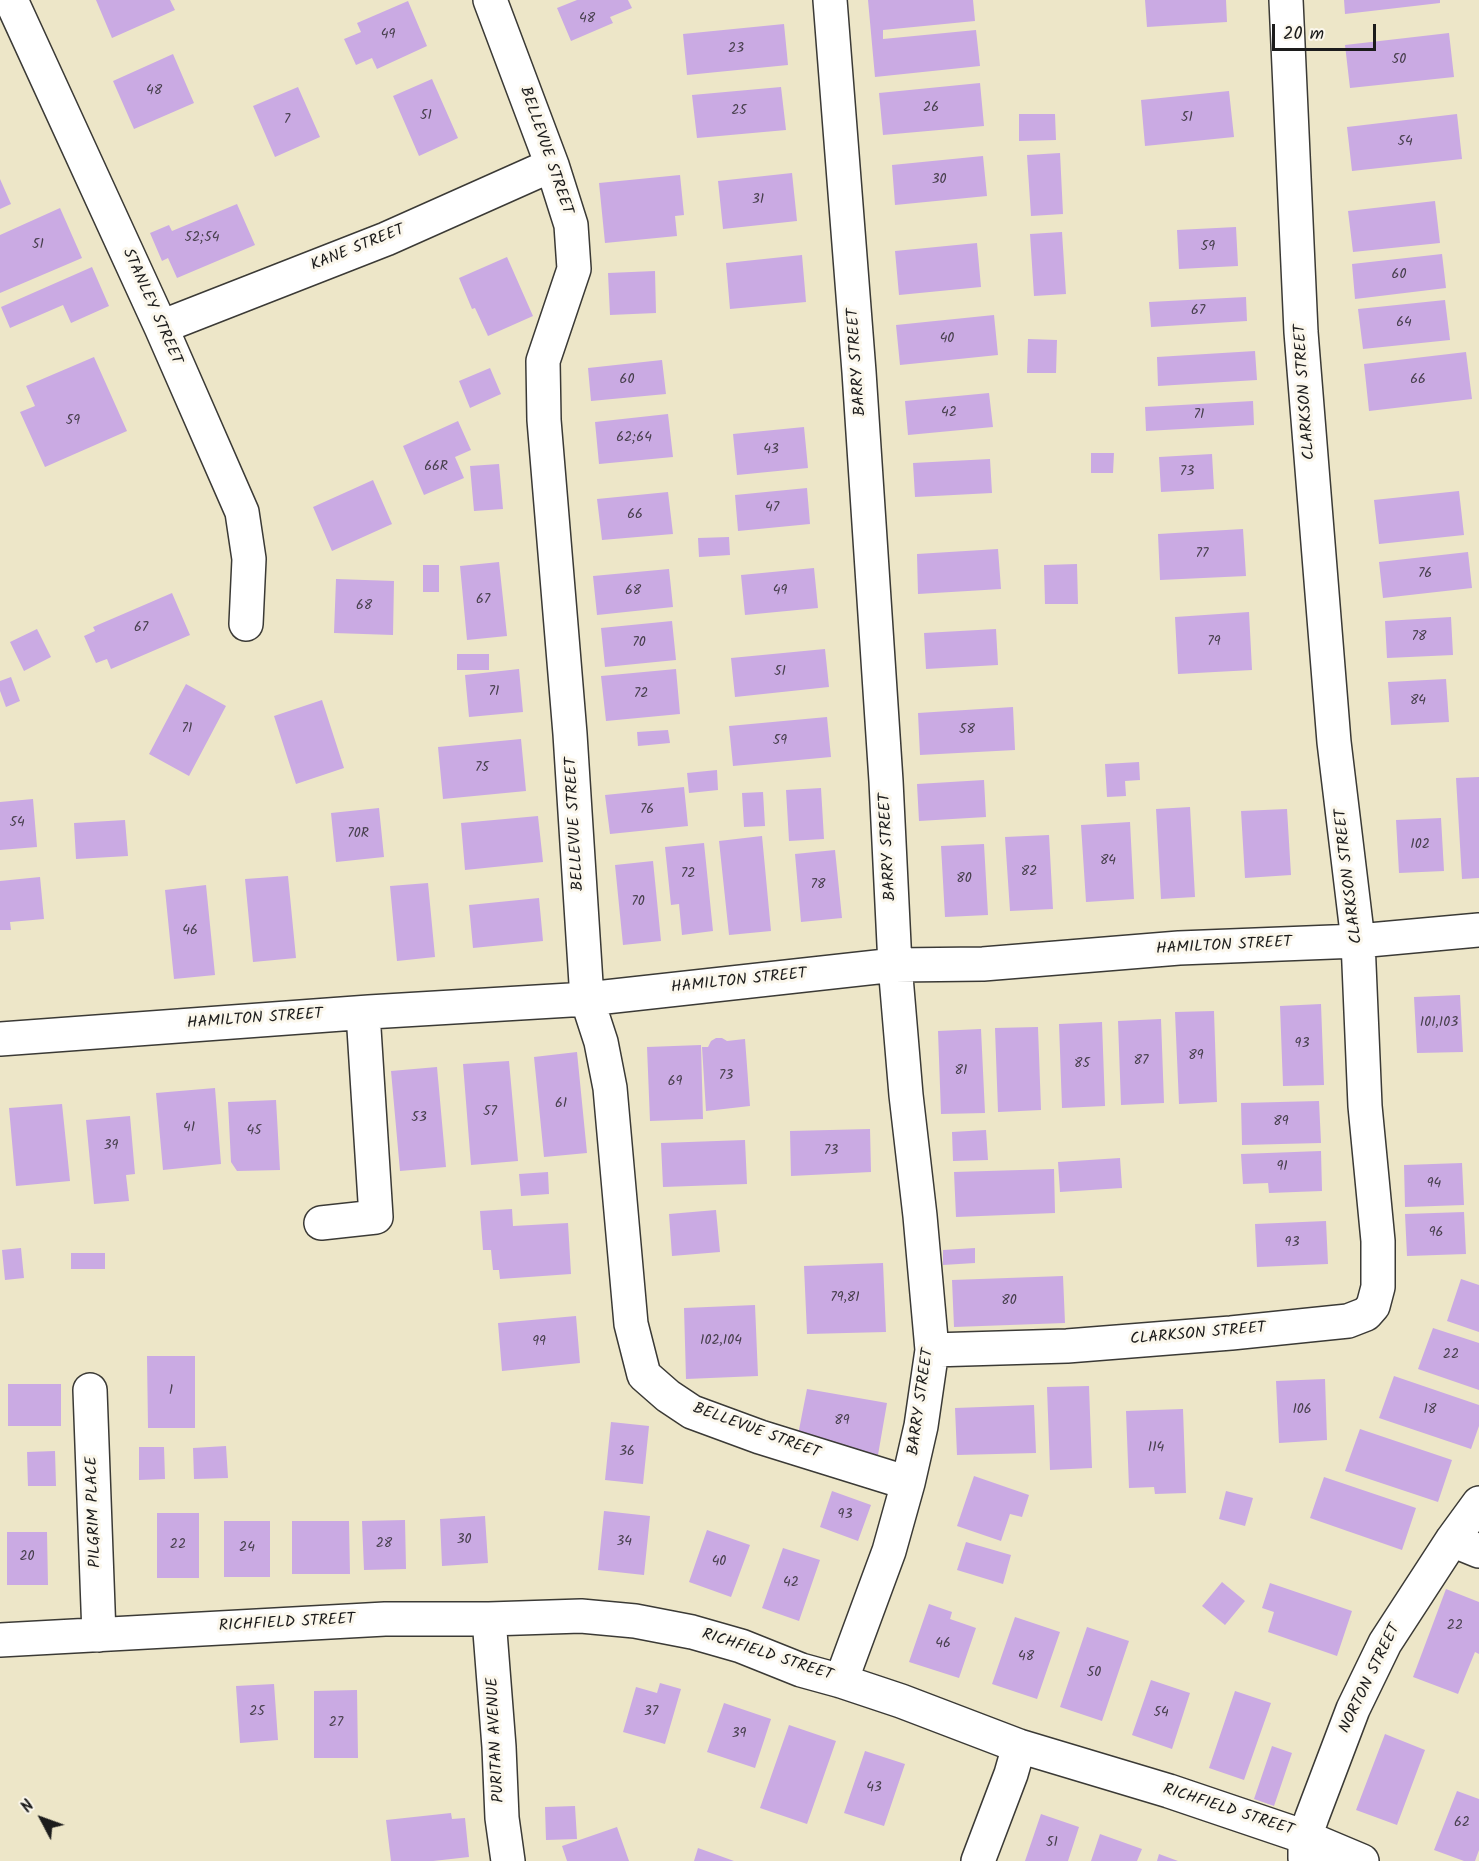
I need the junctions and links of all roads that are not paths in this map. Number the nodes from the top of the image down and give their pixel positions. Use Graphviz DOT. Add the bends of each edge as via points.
graph roads {
  1 [pos="11,0"];
  2 [pos="490,0"];
  3 [pos="830,0"];
  4 [pos="1286,0"];
  5 [pos="552,165"];
  6 [pos="161,327"];
  7 [pos="246,624"];
  8 [pos="1479,930"];
  9 [pos="1358,941"];
  10 [pos="895,965"];
  11 [pos="586,999"];
  12 [pos="363,1013"];
  13 [pos="0,1039"];
  14 [pos="321,1223"];
  15 [pos="932,1350"];
  16 [pos="90,1390"];
  17 [pos="909,1483"];
  18 [pos="1479,1503"];
  19 [pos="1465,1545"];
  20 [pos="489,1619"];
  21 [pos="99,1635"];
  22 [pos="0,1640"];
  23 [pos="841,1681"];
  24 [pos="1019,1746"];
  25 [pos="1305,1849"];
  26 [pos="508,1861"];
  27 [pos="978,1861"];
  28 [pos="1362,1861"];
  1 -- 6 [label="street, STANLEY STREET"];
  2 -- 5 [label="street, BELLEVUE STREET"];
  3 -- 10 [label="street, BARRY STREET" via="860,372"];
  4 -- 9 [label="street, CLARKSON STREET" via="1302,343 1334,742"];
  5 -- 6 [label="street, KANE STREET" via="386,239"];
  5 -- 11 [label="street, BELLEVUE STREET" via="571,225 574,269 543,361 544,420 570,734"];
  6 -- 7 [label="street, STANLEY STREET" via="242,512 249,559"];
  8 -- 9 [label="street, HAMILTON STREET"];
  9 -- 10 [label="street, HAMILTON STREET" via="1179,948 983,964"];
  9 -- 15 [label="street, CLARKSON STREET" via="1365,1106 1378,1241 1378,1287 1373,1306 1366,1314 1348,1321 1219,1334 1067,1346"];
  10 -- 11 [label="street, HAMILTON STREET"];
  10 -- 15 [label="street, BARRY STREET"];
  11 -- 12 [label="street, HAMILTON STREET"];
  11 -- 17 [label="street, BELLEVUE STREET" via="601,1042 610,1088 631,1324 644,1375 692,1412"];
  12 -- 13 [label="street, HAMILTON STREET"];
  12 -- 14 [label="street" via="376,1217"];
  15 -- 17 [label="street, BARRY STREET"];
  16 -- 21 [label="street, PILGRIM PLACE"];
  17 -- 23 [label="street, BARRY STREET" via="889,1551"];
  18 -- 19 [label="street, NORTON STREET"];
  19 -- 25 [label="street, NORTON STREET" via="1385,1643 1353,1709"];
  20 -- 21 [label="street, RICHFIELD STREET" via="385,1619"];
  20 -- 23 [label="street, RICHFIELD STREET" via="581,1616 635,1621 741,1646"];
  20 -- 26 [label="street, PURITAN AVENUE" via="501,1818"];
  21 -- 22 [label="street, RICHFIELD STREET"];
  23 -- 24 [label="street, RICHFIELD STREET"];
  24 -- 25 [label="street, RICHFIELD STREET" via="1169,1791"];
  24 -- 27 [label="street"];
  25 -- 28 [label="street, RICHFIELD STREET"];
}
